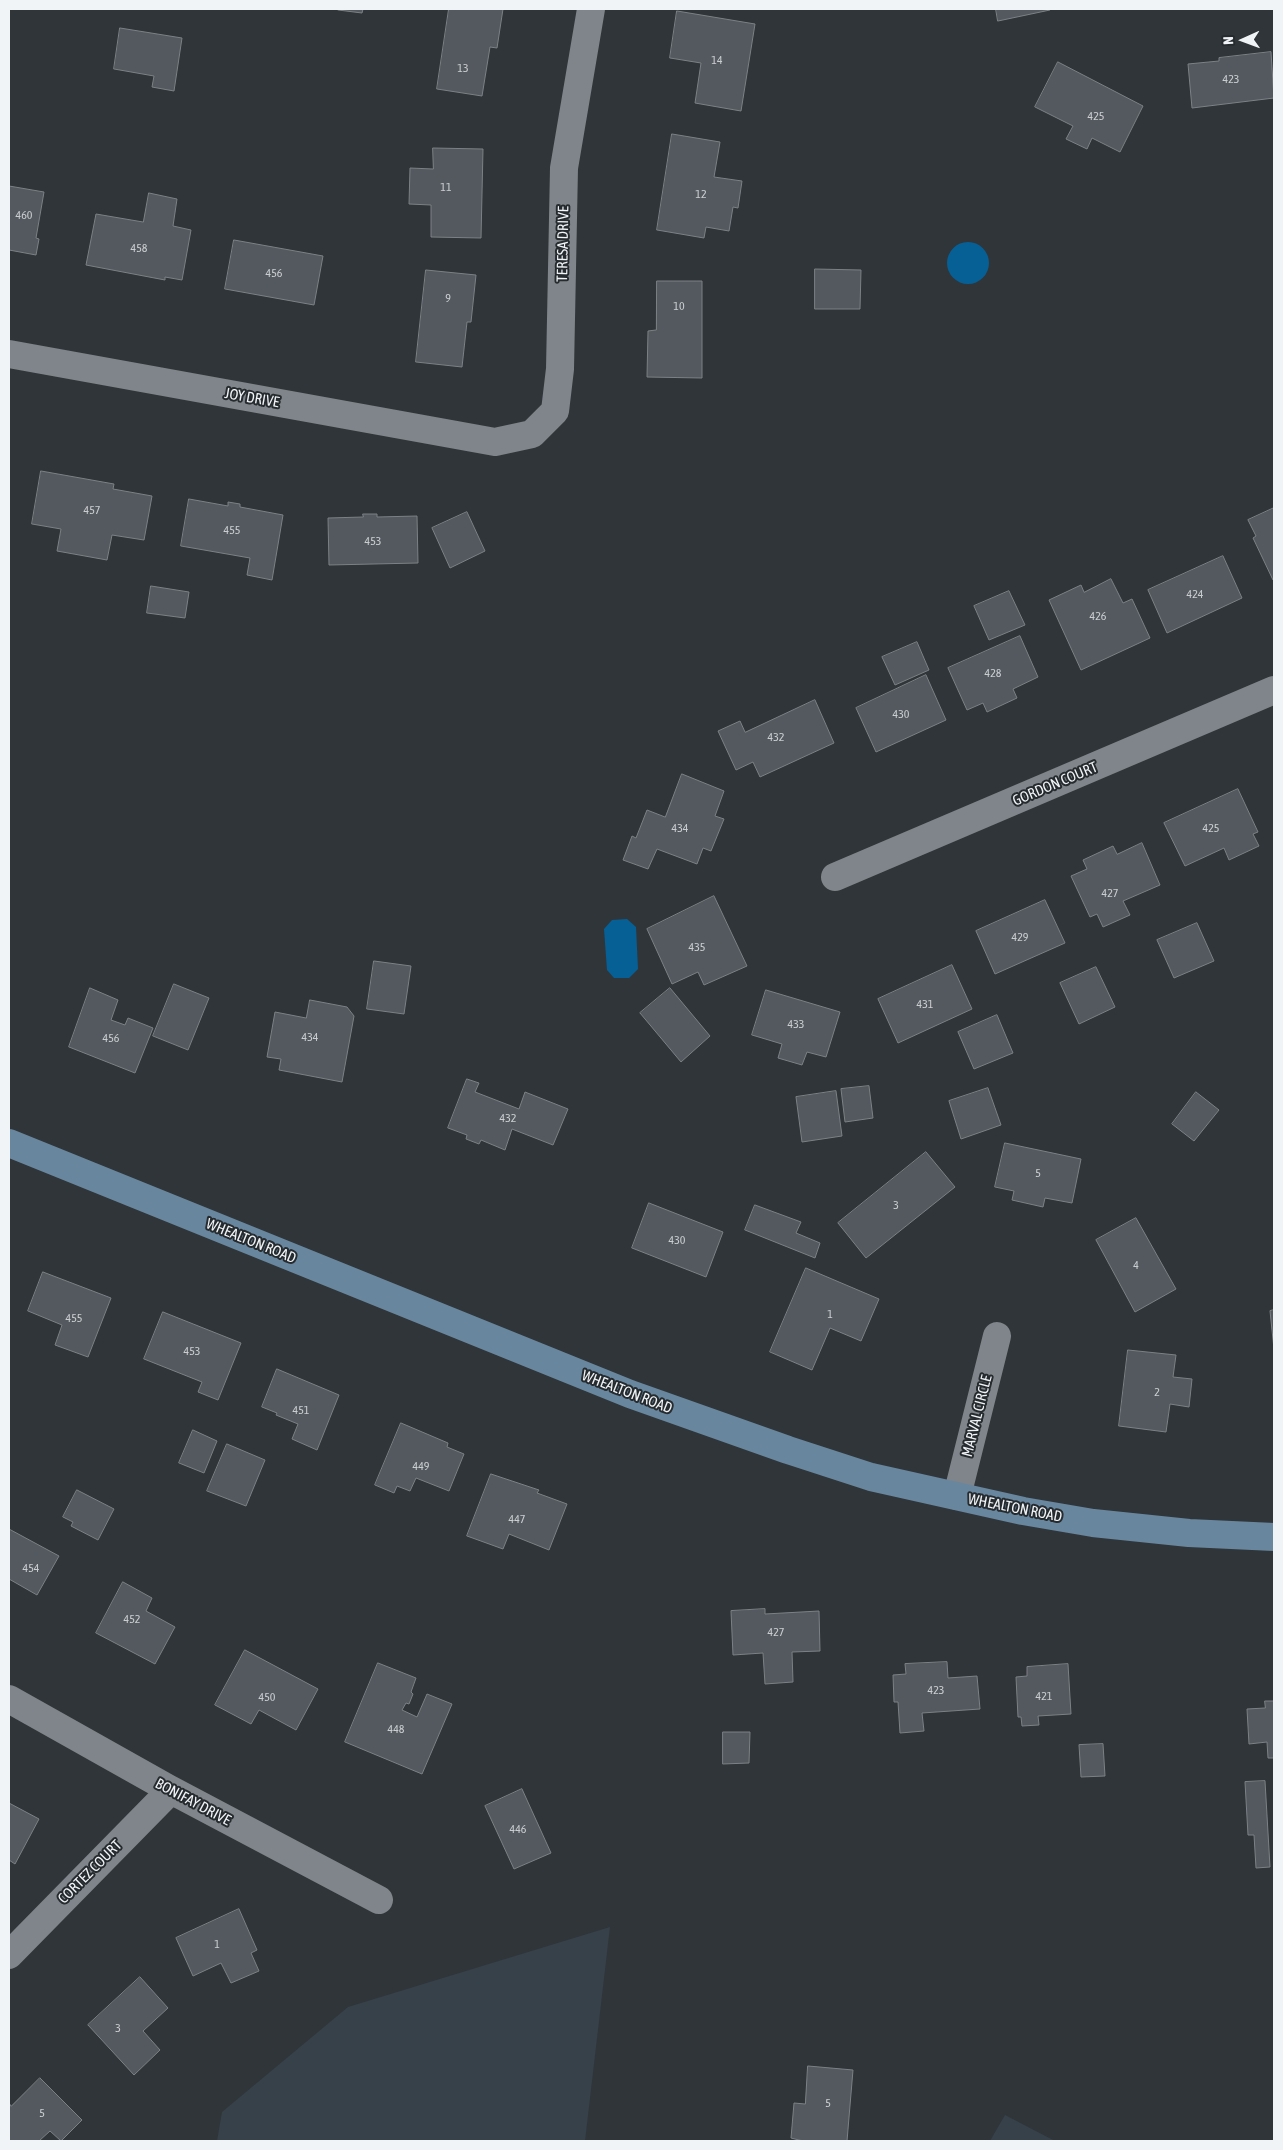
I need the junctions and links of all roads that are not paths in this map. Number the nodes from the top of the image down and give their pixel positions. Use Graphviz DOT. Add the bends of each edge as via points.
graph roads {
  1 [pos="591,9"];
  2 [pos="9,354"];
  3 [pos="495,442"];
  4 [pos="1274,690"];
  5 [pos="836,877"];
  6 [pos="9,1143"];
  7 [pos="997,1336"];
  8 [pos="958,1496"];
  9 [pos="1274,1537"];
  10 [pos="9,1699"];
  11 [pos="171,1790"];
  12 [pos="379,1900"];
  13 [pos="9,1955"];
  1 -- 3 [label="street, TERESA DRIVE" via="564,168 560,369 555,411 532,434"];
  2 -- 3 [label="street, JOY DRIVE"];
  4 -- 5 [label="street, GORDON COURT"];
  6 -- 8 [label="street, WHEALTON ROAD" via="630,1394 862,1474"];
  7 -- 8 [label="street, MARVAL CIRCLE"];
  8 -- 9 [label="street, WHEALTON ROAD" via="1093,1523 1188,1533"];
  10 -- 11 [label="street, BONIFAY DRIVE"];
  11 -- 12 [label="street, BONIFAY DRIVE"];
  11 -- 13 [label="street, CORTEZ COURT"];
}
